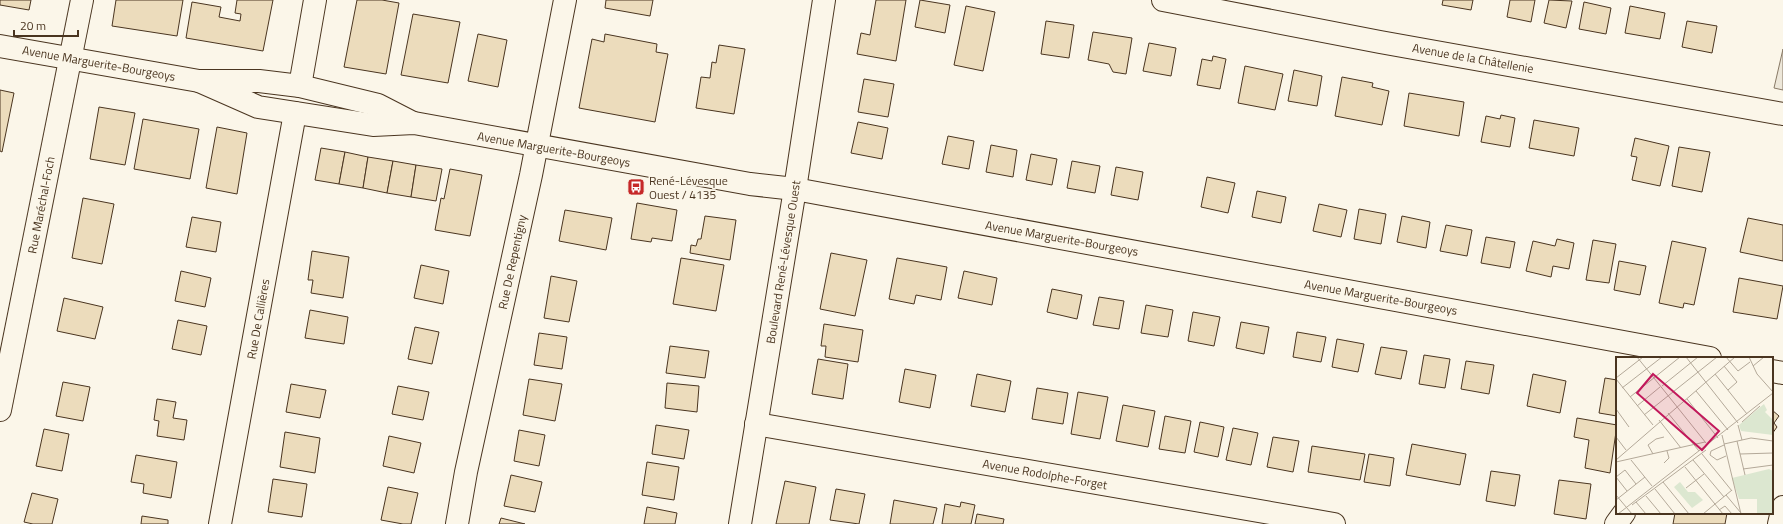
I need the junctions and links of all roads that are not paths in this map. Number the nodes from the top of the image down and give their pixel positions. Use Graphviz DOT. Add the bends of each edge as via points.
graph roads {
  1 [pos="82,0"];
  2 [pos="315,0"];
  3 [pos="564,0"];
  4 [pos="824,0"];
  5 [pos="1163,0"];
  6 [pos="0,46"];
  7 [pos="71,58"];
  8 [pos="198,81"];
  9 [pos="300,86"];
  10 [pos="295,113"];
  11 [pos="1783,114"];
  12 [pos="414,123"];
  13 [pos="537,146"];
  14 [pos="795,189"];
  15 [pos="1705,357"];
  16 [pos="1773,371"];
  17 [pos="1783,373"];
  18 [pos="0,410"];
  19 [pos="756,424"];
  20 [pos="1783,507"];
  21 [pos="1623,514"];
  22 [pos="220,524"];
  23 [pos="456,524"];
  24 [pos="740,524"];
  25 [pos="1334,524"];
  26 [pos="1616,524"];
  27 [pos="1779,524"];
  1 -- 7 [label="street, Rue Maréchal-Foch"];
  2 -- 9 [label="street"];
  3 -- 13 [label="street, Rue De Repentigny"];
  4 -- 14 [label="street, Boulevard René-Lévesque Ouest"];
  5 -- 11 [label="street, Avenue de la Châtellenie"];
  6 -- 7 [label="street, Avenue Marguerite-Bourgeoys"];
  7 -- 8 [label="street, Avenue Marguerite-Bourgeoys"];
  7 -- 18 [label="street, Rue Maréchal-Foch"];
  8 -- 9 [label="street, Avenue Marguerite-Bourgeoys" via="259,81"];
  8 -- 10 [label="street, Avenue Marguerite-Bourgeoys" via="258,107"];
  9 -- 12 [label="street, Avenue Marguerite-Bourgeoys" via="378,105"];
  10 -- 12 [label="street, Avenue Marguerite-Bourgeoys" via="373,125"];
  10 -- 22 [label="street, Rue De Callières"];
  12 -- 13 [label="street, Avenue Marguerite-Bourgeoys"];
  13 -- 14 [label="street, Avenue Marguerite-Bourgeoys" via="750,184"];
  13 -- 23 [label="street, Rue De Repentigny"];
  14 -- 15 [label="street, Avenue Marguerite-Bourgeoys"];
  14 -- 19 [label="street, Boulevard René-Lévesque Ouest"];
  16 -- 17 [label="street"];
  19 -- 24 [label="street, Boulevard René-Lévesque Ouest"];
  19 -- 25 [label="street, Avenue Rodolphe-Forget"];
  20 -- 27 [label="street"];
  21 -- 26 [label="street"];
}
